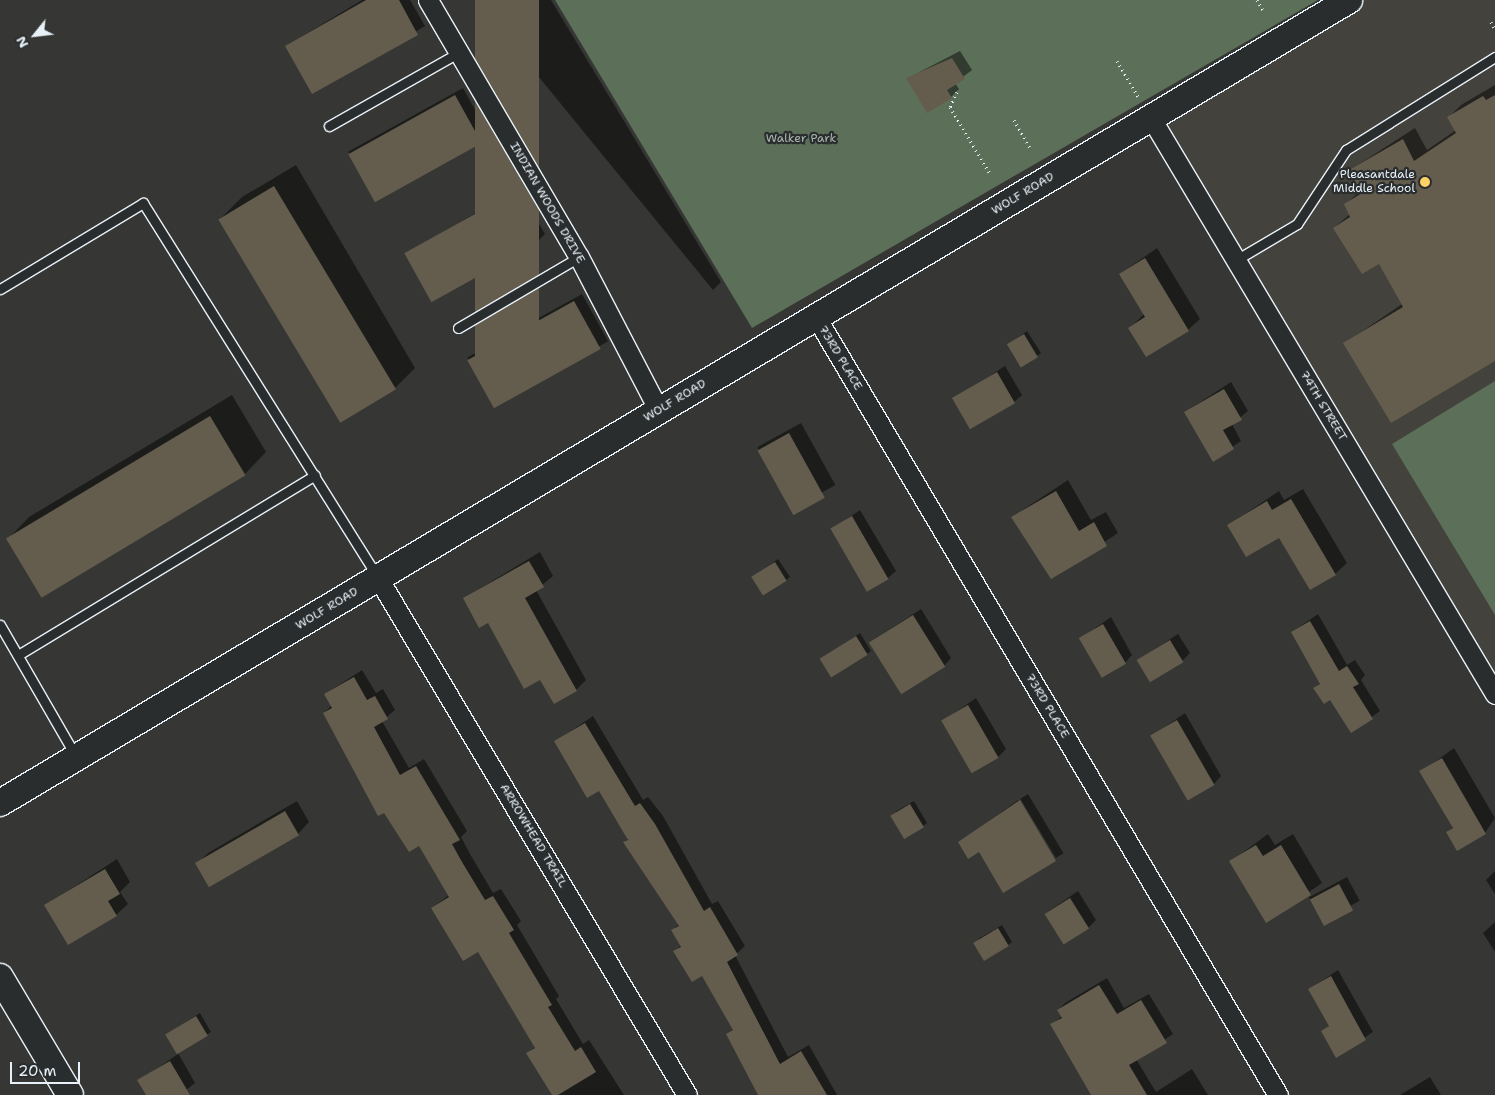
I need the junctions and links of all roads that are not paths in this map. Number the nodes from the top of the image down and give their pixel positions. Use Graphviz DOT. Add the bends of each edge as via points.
graph roads {
  1 [pos="428,0"];
  2 [pos="1349,0"];
  3 [pos="460,52"];
  4 [pos="1495,57"];
  5 [pos="1151,118"];
  6 [pos="329,126"];
  7 [pos="579,257"];
  8 [pos="1236,260"];
  9 [pos="0,289"];
  10 [pos="816,317"];
  11 [pos="458,328"];
  12 [pos="659,411"];
  13 [pos="315,474"];
  14 [pos="378,578"];
  15 [pos="0,625"];
  16 [pos="18,655"];
  17 [pos="1495,694"];
  18 [pos="77,757"];
  19 [pos="0,803"];
  20 [pos="0,977"];
  21 [pos="70,1095"];
  22 [pos="687,1095"];
  23 [pos="1278,1095"];
  1 -- 3 [label="street, INDIAN WOODS DRIVE"];
  2 -- 5 [label="street, WOLF ROAD"];
  3 -- 6 [label="lane"];
  3 -- 7 [label="street, INDIAN WOODS DRIVE"];
  4 -- 8 [label="lane" via="1346,150 1296,224"];
  5 -- 8 [label="street, 74TH STREET"];
  5 -- 10 [label="street, WOLF ROAD"];
  7 -- 11 [label="lane"];
  7 -- 12 [label="street, INDIAN WOODS DRIVE"];
  8 -- 17 [label="street, 74TH STREET"];
  9 -- 13 [label="lane" via="143,203"];
  10 -- 12 [label="street, WOLF ROAD"];
  10 -- 23 [label="street, 73RD PLACE"];
  12 -- 14 [label="street, WOLF ROAD"];
  13 -- 14 [label="lane"];
  13 -- 16 [label="lane"];
  14 -- 18 [label="street, WOLF ROAD"];
  14 -- 22 [label="street, ARROWHEAD TRAIL"];
  15 -- 16 [label="lane"];
  16 -- 18 [label="lane"];
  18 -- 19 [label="street, WOLF ROAD"];
  20 -- 21 [label="street"];
}
